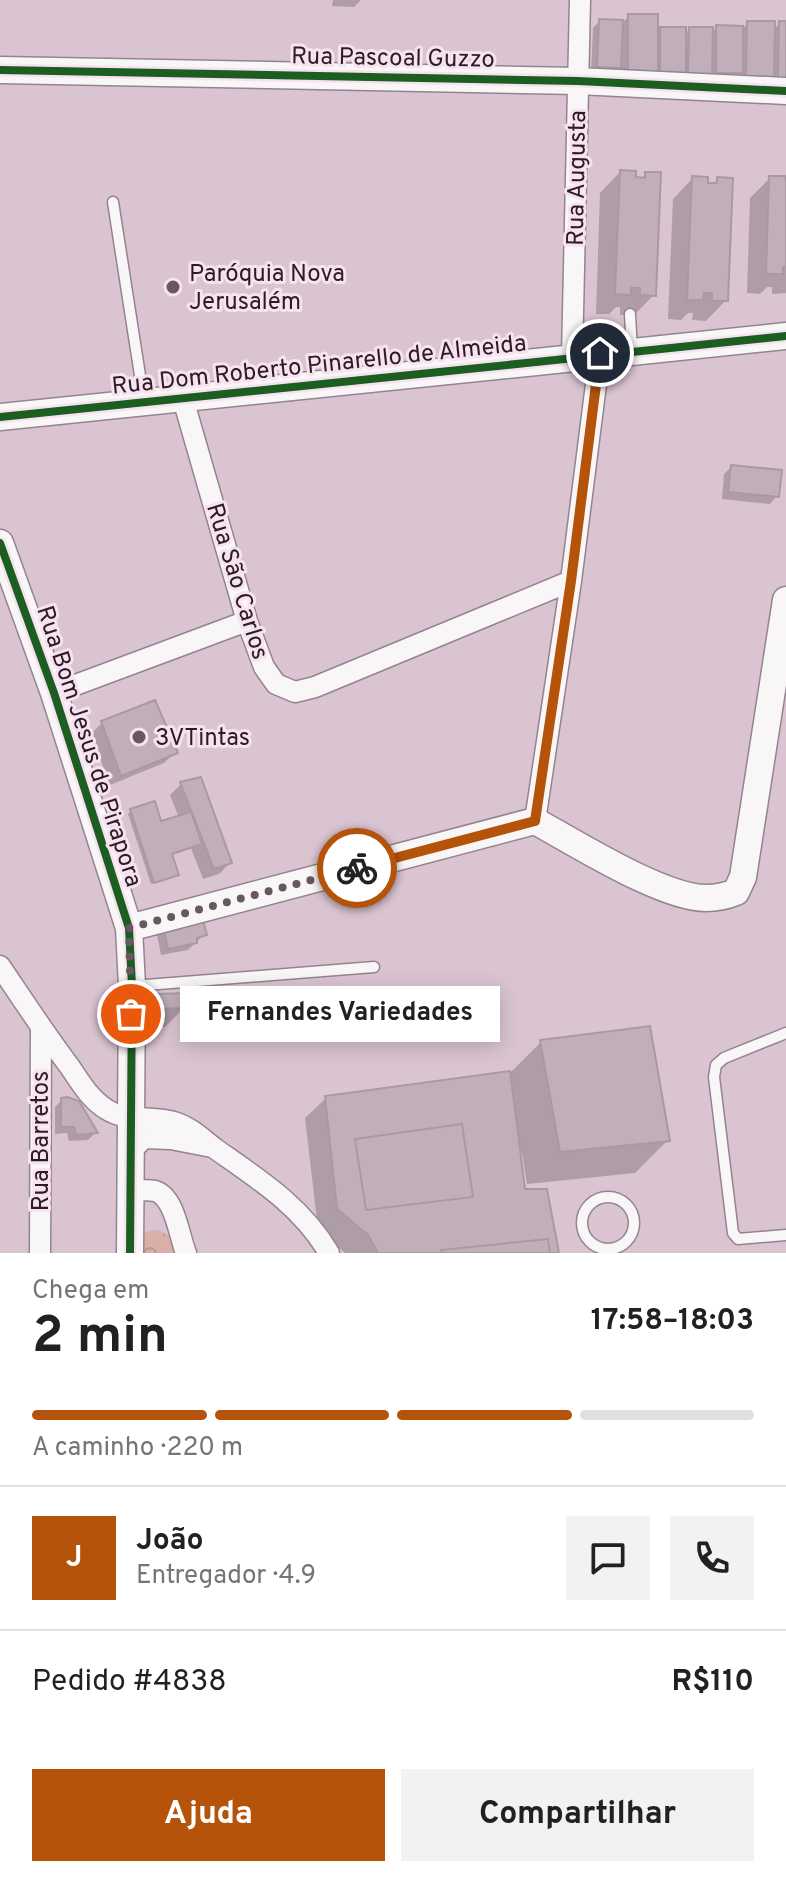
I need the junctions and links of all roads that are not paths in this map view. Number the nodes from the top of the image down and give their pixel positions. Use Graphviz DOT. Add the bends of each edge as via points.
graph roads {
  1 [pos="580,0"];
  2 [pos="0,70"];
  3 [pos="578,81"];
  4 [pos="786,91"];
  5 [pos="113,202"];
  6 [pos="630,314"];
  7 [pos="786,336"];
  8 [pos="632,352"];
  9 [pos="600,353"];
  10 [pos="572,357"];
  11 [pos="183,399"];
  12 [pos="145,403"];
  13 [pos="0,417"];
  14 [pos="0,543"];
  15 [pos="571,581"];
  16 [pos="786,601"];
  17 [pos="247,621"];
  18 [pos="54,693"];
  19 [pos="535,821"];
  20 [pos="129,928"];
  21 [pos="0,966"];
  22 [pos="374,967"];
  23 [pos="132,986"];
  24 [pos="41,1028"];
  25 [pos="786,1033"];
  26 [pos="130,1118"];
  27 [pos="212,1147"];
  28 [pos="130,1152"];
  29 [pos="129,1191"];
  30 [pos="786,1235"];
  31 [pos="601,1250"];
  32 [pos="40,1253"];
  33 [pos="130,1253"];
  34 [pos="186,1253"];
  35 [pos="329,1253"];
  1 -- 3 [label="street, Rua Augusta"];
  2 -- 3 [label="street, Rua Pascoal Guzzo"];
  3 -- 4 [label="street, Rua Pascoal Guzzo"];
  3 -- 10 [label="street, Rua Augusta"];
  5 -- 12 [label="lane"];
  6 -- 8 [label="lane"];
  7 -- 8 [label="street, Rua Dom Roberto Pinarello de Almeida"];
  8 -- 9 [label="street, Rua Dom Roberto Pinarello de Almeida"];
  9 -- 10 [label="street, Rua Dom Roberto Pinarello de Almeida"];
  9 -- 15 [label="street"];
  10 -- 11 [label="street, Rua Dom Roberto Pinarello de Almeida"];
  11 -- 12 [label="street, Rua Dom Roberto Pinarello de Almeida"];
  11 -- 17 [label="street, Rua São Carlos"];
  12 -- 13 [label="street, Rua Dom Roberto Pinarello de Almeida"];
  14 -- 18 [label="street, Rua Bom Jesus de Pirapora"];
  15 -- 17 [label="street, Rua São Carlos" via="295,692 276,684 264,667"];
  15 -- 19 [label="street"];
  16 -- 19 [label="street" via="743,877 736,892 703,899 673,892"];
  17 -- 18 [label="street"];
  18 -- 20 [label="street, Rua Bom Jesus de Pirapora"];
  19 -- 20 [label="street"];
  20 -- 23 [label="street, Rua Bom Jesus de Pirapora"];
  21 -- 24 [label="street"];
  22 -- 23 [label="lane"];
  23 -- 26 [label="street, Rua Bom Jesus de Pirapora"];
  24 -- 26 [label="street" via="93,1099"];
  24 -- 32 [label="street, Rua Barretos"];
  25 -- 30 [label="lane" via="724,1058 714,1077 733,1233 738,1239"];
  26 -- 27 [label="street" via="178,1123"];
  26 -- 28 [label="street, Rua Bom Jesus de Pirapora"];
  27 -- 28 [label="street" via="157,1137 144,1138"];
  27 -- 35 [label="street" via="294,1207"];
  28 -- 29 [label="street, Rua Bom Jesus de Pirapora"];
  29 -- 33 [label="street, Rua Bom Jesus de Pirapora"];
  29 -- 34 [label="street" via="164,1196"];
  31 -- 31 [label="lane" via="625,1242 634,1227 626,1204 611,1196 594,1200 583,1214 583,1231"];
}
